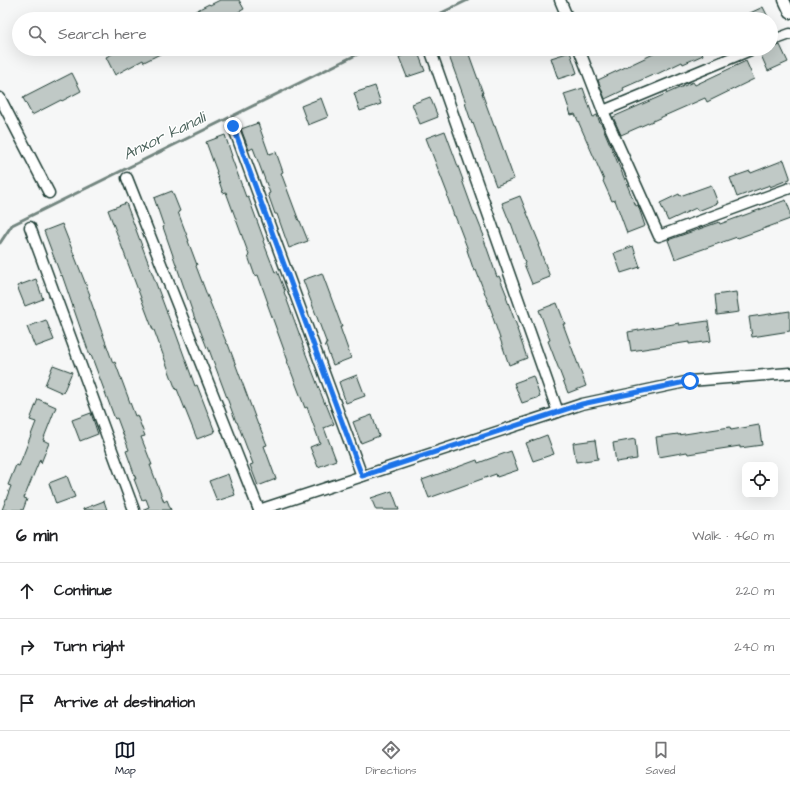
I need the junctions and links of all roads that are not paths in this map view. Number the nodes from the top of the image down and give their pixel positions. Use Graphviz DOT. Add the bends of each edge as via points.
graph roads {
  1 [pos="560,0"];
  2 [pos="784,0"];
  3 [pos="565,12"];
  4 [pos="790,13"];
  5 [pos="790,34"];
  6 [pos="778,39"];
  7 [pos="432,56"];
  8 [pos="582,56"];
  9 [pos="736,56"];
  10 [pos="0,98"];
  11 [pos="603,112"];
  12 [pos="233,126"];
  13 [pos="127,178"];
  14 [pos="790,188"];
  15 [pos="49,193"];
  16 [pos="30,227"];
  17 [pos="790,373"];
  18 [pos="558,412"];
  19 [pos="362,476"];
  20 [pos="134,510"];
  21 [pos="259,510"];
  1 -- 3 [label="street"];
  2 -- 4 [label="street"];
  5 -- 6 [label="street"];
  7 -- 18 [label="street"];
  8 -- 11 [label="street"];
  9 -- 11 [label="street"];
  10 -- 15 [label="street"];
  11 -- 14 [label="street" via="659,236"];
  12 -- 19 [label="street"];
  13 -- 21 [label="street"];
  16 -- 20 [label="street"];
  17 -- 18 [label="street" via="690,381 582,404"];
  18 -- 19 [label="street"];
  19 -- 21 [label="street"];
}
